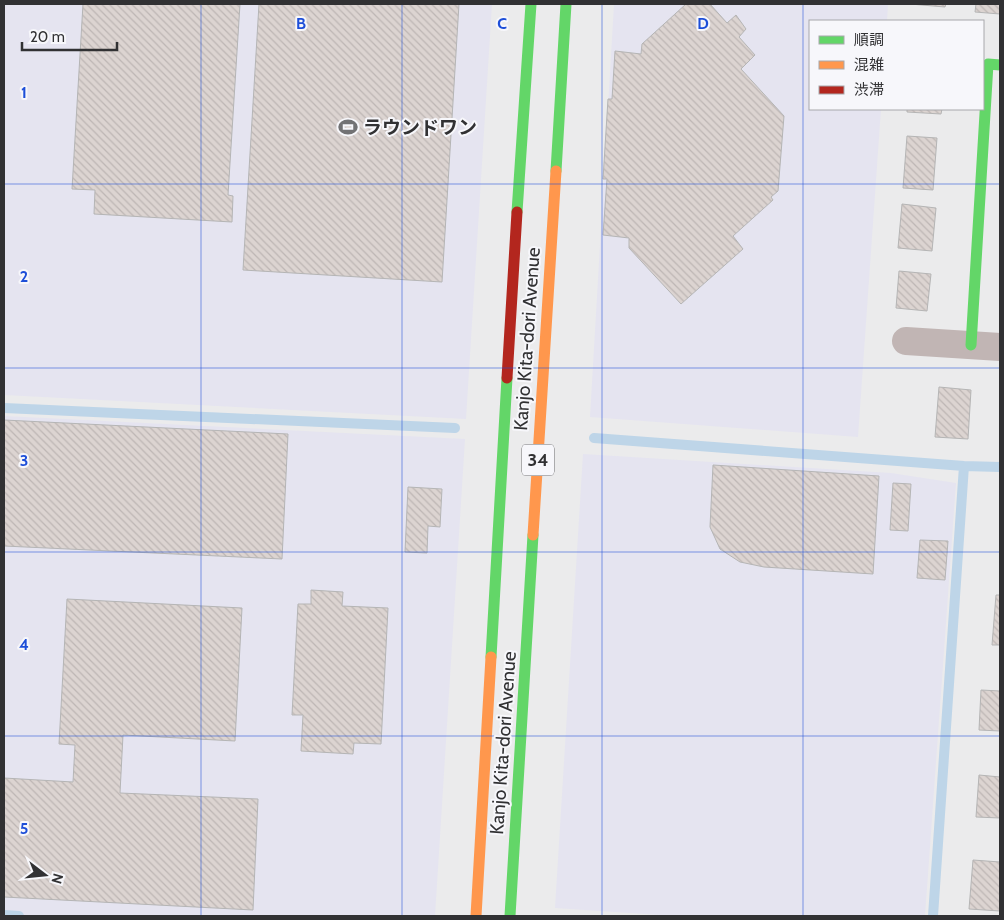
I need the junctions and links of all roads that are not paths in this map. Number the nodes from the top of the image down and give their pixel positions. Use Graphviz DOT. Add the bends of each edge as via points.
graph roads {
  1 [pos="531,4"];
  2 [pos="566,4"];
  3 [pos="1000,65"];
  4 [pos="906,341"];
  5 [pos="970,345"];
  6 [pos="1000,347"];
  7 [pos="476,916"];
  8 [pos="510,916"];
  1 -- 7 [label="main road, Kanjo Kita-dori Avenue / 34"];
  2 -- 8 [label="main road, Kanjo Kita-dori Avenue / 34"];
  3 -- 5 [label="main road" via="988,64"];
  4 -- 5 [label="street"];
  5 -- 6 [label="street"];
}
